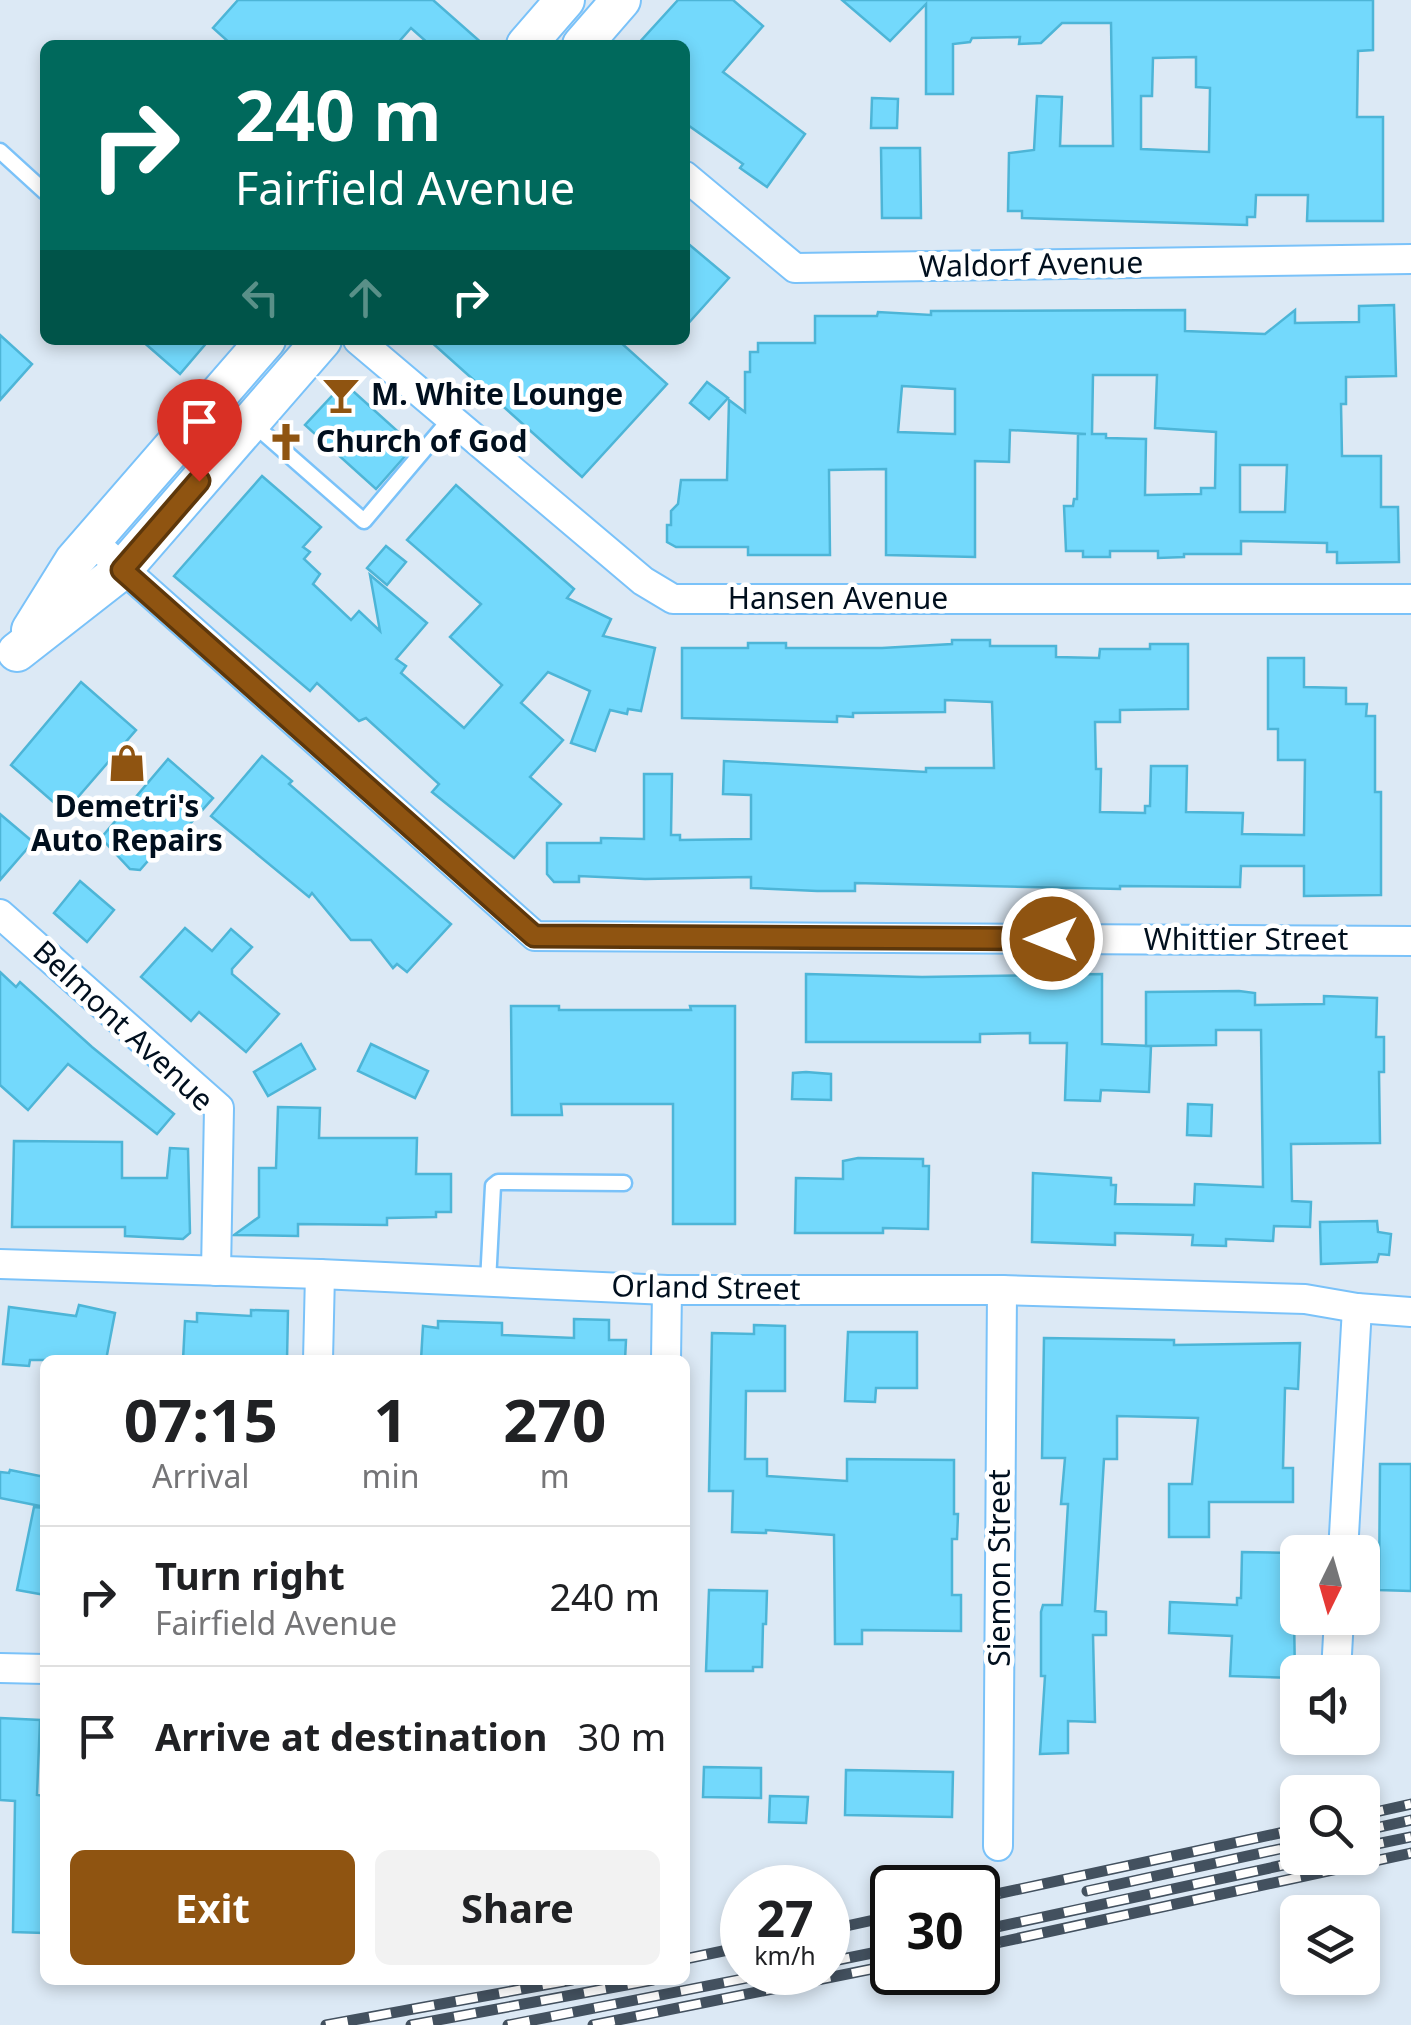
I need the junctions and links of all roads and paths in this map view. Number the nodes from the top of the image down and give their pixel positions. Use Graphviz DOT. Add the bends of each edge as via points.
graph roads {
  1 [pos="564,0"];
  2 [pos="621,0"];
  3 [pos="533,40"];
  4 [pos="586,40"];
  5 [pos="0,151"];
  6 [pos="690,180"];
  7 [pos="40,187"];
  8 [pos="1411,259"];
  9 [pos="262,345"];
  10 [pos="318,345"];
  11 [pos="364,345"];
  12 [pos="452,418"];
  13 [pos="250,422"];
  14 [pos="92,541"];
  15 [pos="122,570"];
  16 [pos="1411,600"];
  17 [pos="9,662"];
  18 [pos="0,914"];
  19 [pos="1411,941"];
  20 [pos="624,1183"];
  21 [pos="0,1264"];
  22 [pos="216,1270"];
  23 [pos="320,1274"];
  24 [pos="488,1282"];
  25 [pos="667,1290"];
  26 [pos="1002,1290"];
  27 [pos="1357,1308"];
  28 [pos="1411,1312"];
  29 [pos="318,1355"];
  30 [pos="666,1355"];
  31 [pos="1344,1535"];
  32 [pos="0,1668"];
  33 [pos="40,1669"];
  34 [pos="998,1846"];
  1 -- 3 [label="main road"];
  2 -- 4 [label="main road"];
  5 -- 7 [label="lane"];
  6 -- 8 [label="street, Waldorf Avenue" via="795,268"];
  9 -- 14 [label="main road"];
  10 -- 13 [label="main road"];
  11 -- 12 [label="street, Hansen Avenue"];
  12 -- 13 [label="lane" via="364,521"];
  12 -- 16 [label="street, Hansen Avenue" via="643,581 673,598"];
  13 -- 15 [label="main road"];
  14 -- 15 [label="street, Whittier Street"];
  14 -- 17 [label="main road"];
  15 -- 17 [label="main road"];
  15 -- 19 [label="street, Whittier Street" via="534,936"];
  18 -- 22 [label="street, Belmont Avenue" via="219,1108"];
  20 -- 24 [label="lane" via="498,1182"];
  21 -- 22 [label="street, Orland Street"];
  22 -- 23 [label="street, Orland Street"];
  23 -- 24 [label="street, Orland Street"];
  23 -- 29 [label="street"];
  24 -- 25 [label="street, Orland Street"];
  25 -- 26 [label="street, Orland Street"];
  25 -- 30 [label="street"];
  26 -- 27 [label="street, Orland Street" via="1304,1299"];
  26 -- 34 [label="street, Siemon Street"];
  27 -- 28 [label="street, Orland Street"];
  27 -- 31 [label="street"];
  32 -- 33 [label="street"];
}
